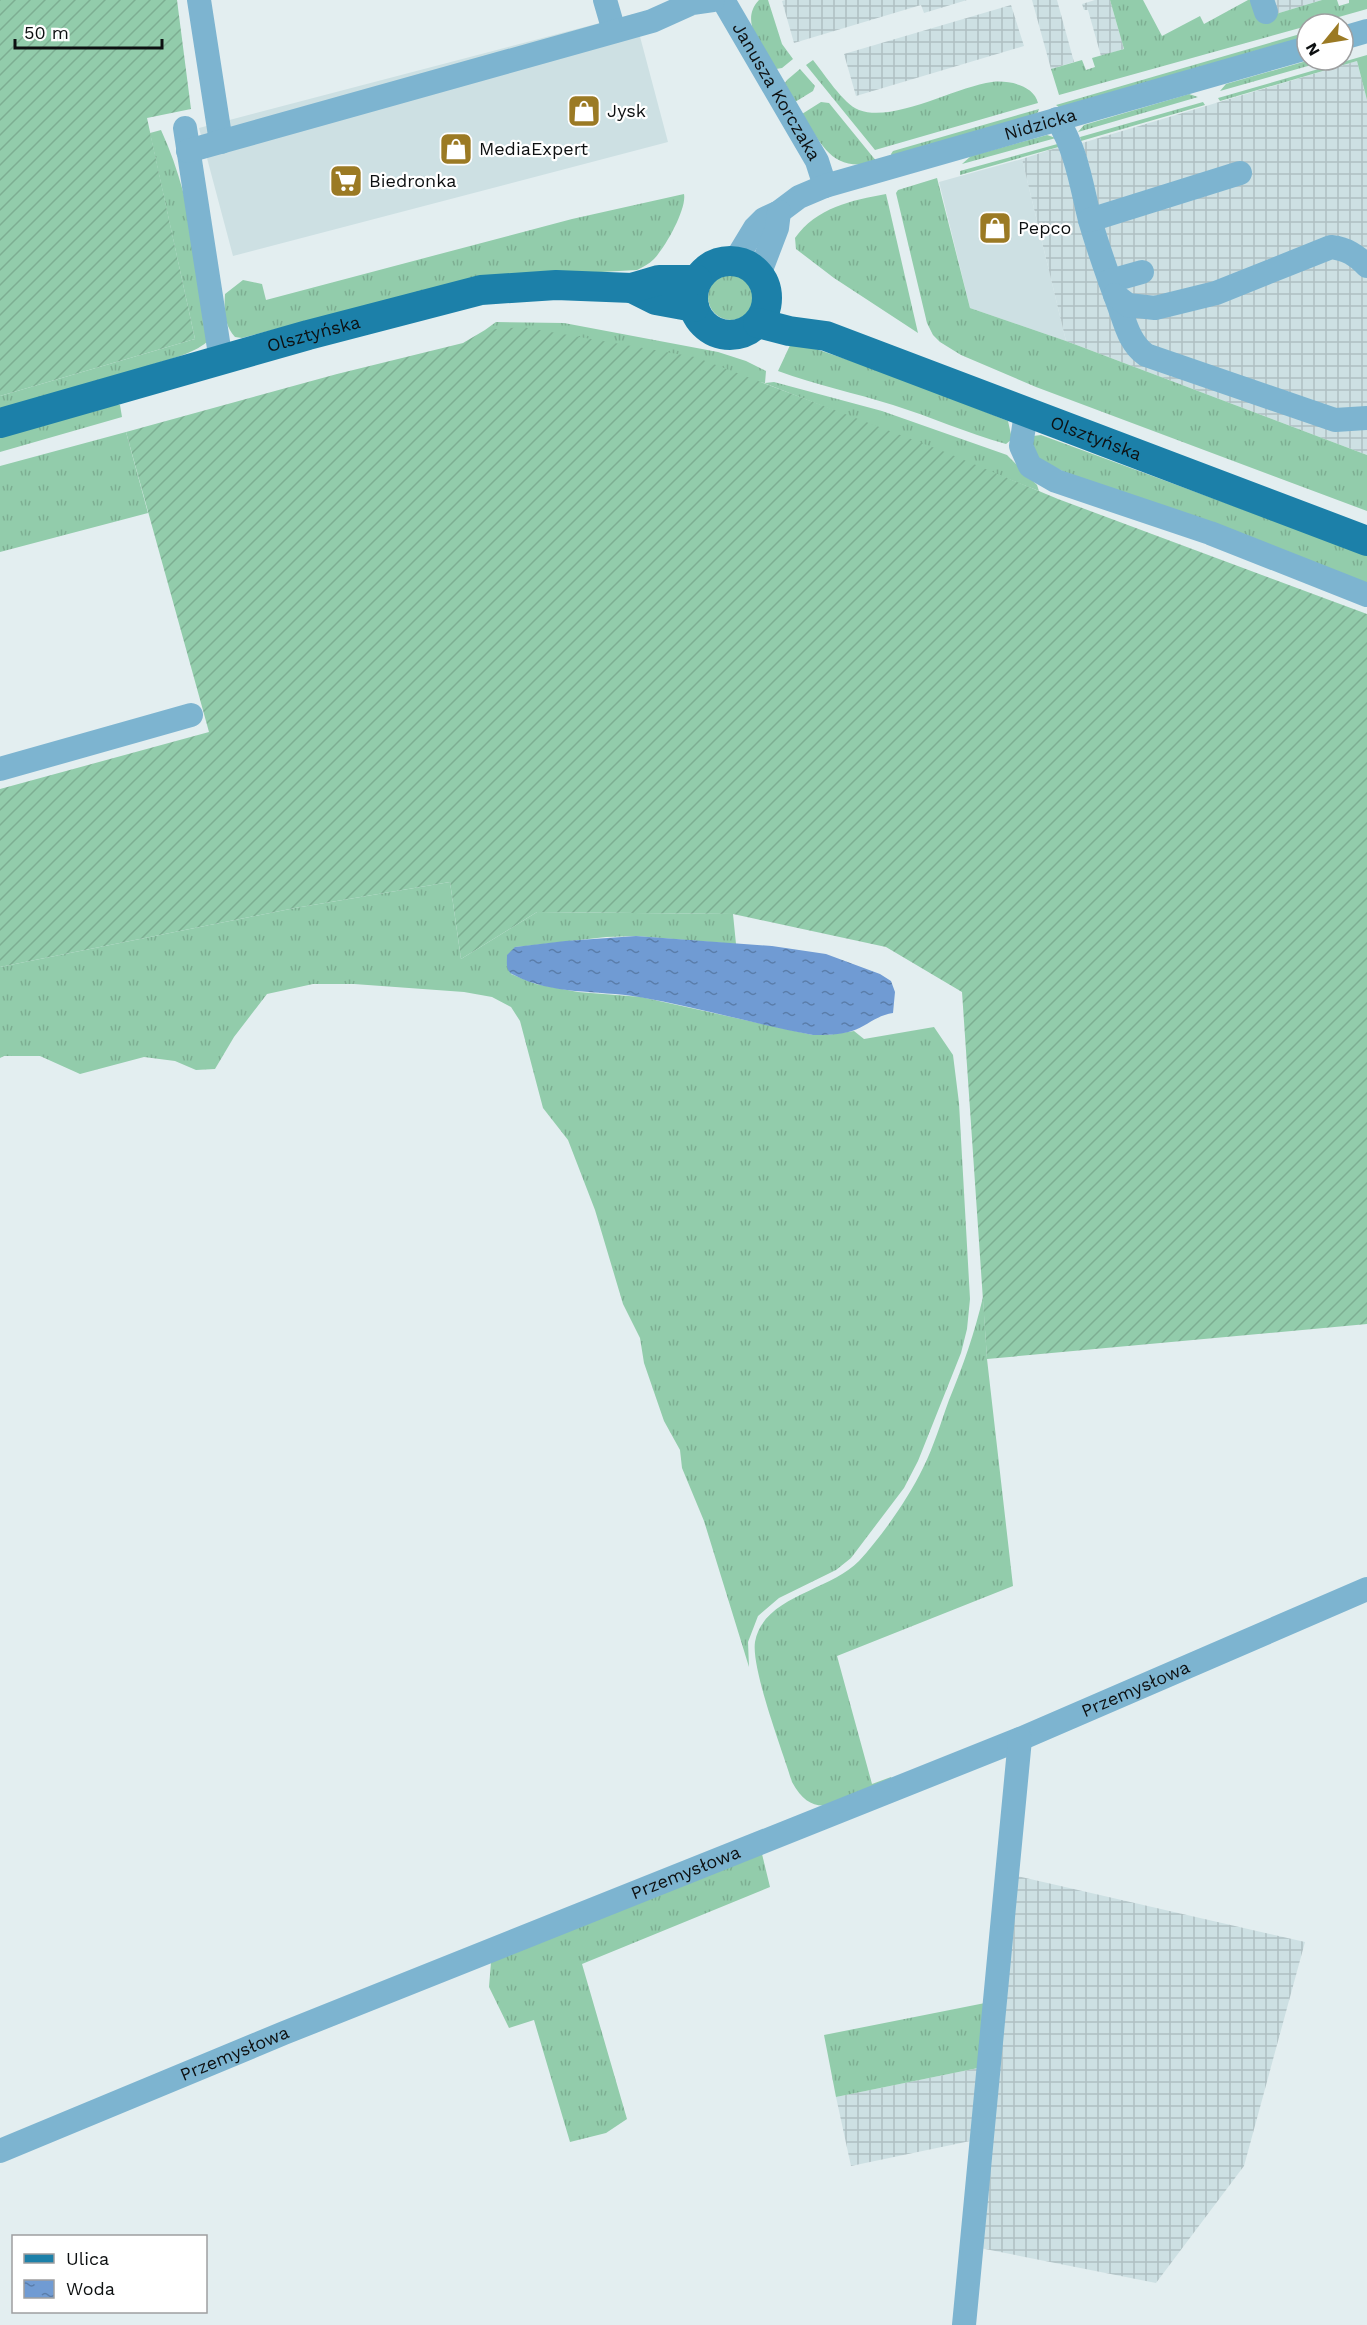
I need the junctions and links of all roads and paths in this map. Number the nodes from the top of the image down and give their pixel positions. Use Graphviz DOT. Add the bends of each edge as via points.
graph roads {
  1 [pos="199,0"];
  2 [pos="606,0"];
  3 [pos="712,0"];
  4 [pos="723,0"];
  5 [pos="614,32"];
  6 [pos="1295,51"];
  7 [pos="1057,119"];
  8 [pos="221,142"];
  9 [pos="1240,173"];
  10 [pos="825,186"];
  11 [pos="1090,220"];
  12 [pos="1367,266"];
  13 [pos="747,268"];
  14 [pos="1142,272"];
  15 [pos="1113,288"];
  16 [pos="695,294"];
  17 [pos="763,313"];
  18 [pos="221,361"];
  19 [pos="1026,413"];
  20 [pos="1367,418"];
  21 [pos="0,423"];
  22 [pos="1367,541"];
  23 [pos="1367,595"];
  24 [pos="191,715"];
  25 [pos="0,769"];
  26 [pos="1367,1589"];
  27 [pos="1020,1739"];
  28 [pos="0,2151"];
  29 [pos="964,2325"];
  1 -- 8 [label="street"];
  2 -- 5 [label="street"];
  3 -- 5 [label="street" via="692,3"];
  4 -- 10 [label="street, Janusza Korczaka" via="817,161"];
  5 -- 8 [label="street"];
  6 -- 7 [label="street, Nidzicka"];
  7 -- 10 [label="street, Nidzicka"];
  7 -- 11 [label="street" via="1069,138 1080,171"];
  8 -- 18 [label="street" via="186,140"];
  9 -- 11 [label="street"];
  10 -- 13 [label="street, Nidzicka" via="799,197 779,212 777,228"];
  11 -- 15 [label="street"];
  12 -- 15 [label="street" via="1358,256 1331,247 1216,292 1155,308 1128,304"];
  13 -- 16 [label="main road" via="724,261 713,265 704,271"];
  13 -- 17 [label="main road" via="767,294"];
  14 -- 15 [label="street"];
  15 -- 20 [label="street" via="1130,336 1146,355 1335,420"];
  16 -- 17 [label="main road" via="698,318 716,333 739,334 749,330"];
  16 -- 18 [label="main road, Olsztyńska" via="656,300 632,288 556,285 481,290"];
  17 -- 19 [label="main road, Olsztyńska" via="798,314 826,336"];
  18 -- 21 [label="main road, Olsztyńska"];
  19 -- 22 [label="main road, Olsztyńska"];
  19 -- 23 [label="street" via="1022,446 1030,466 1056,480 1210,533"];
  24 -- 25 [label="street"];
  26 -- 27 [label="street, Przemysłowa"];
  27 -- 28 [label="street, Przemysłowa" via="284,2033"];
  27 -- 29 [label="street"];
}
